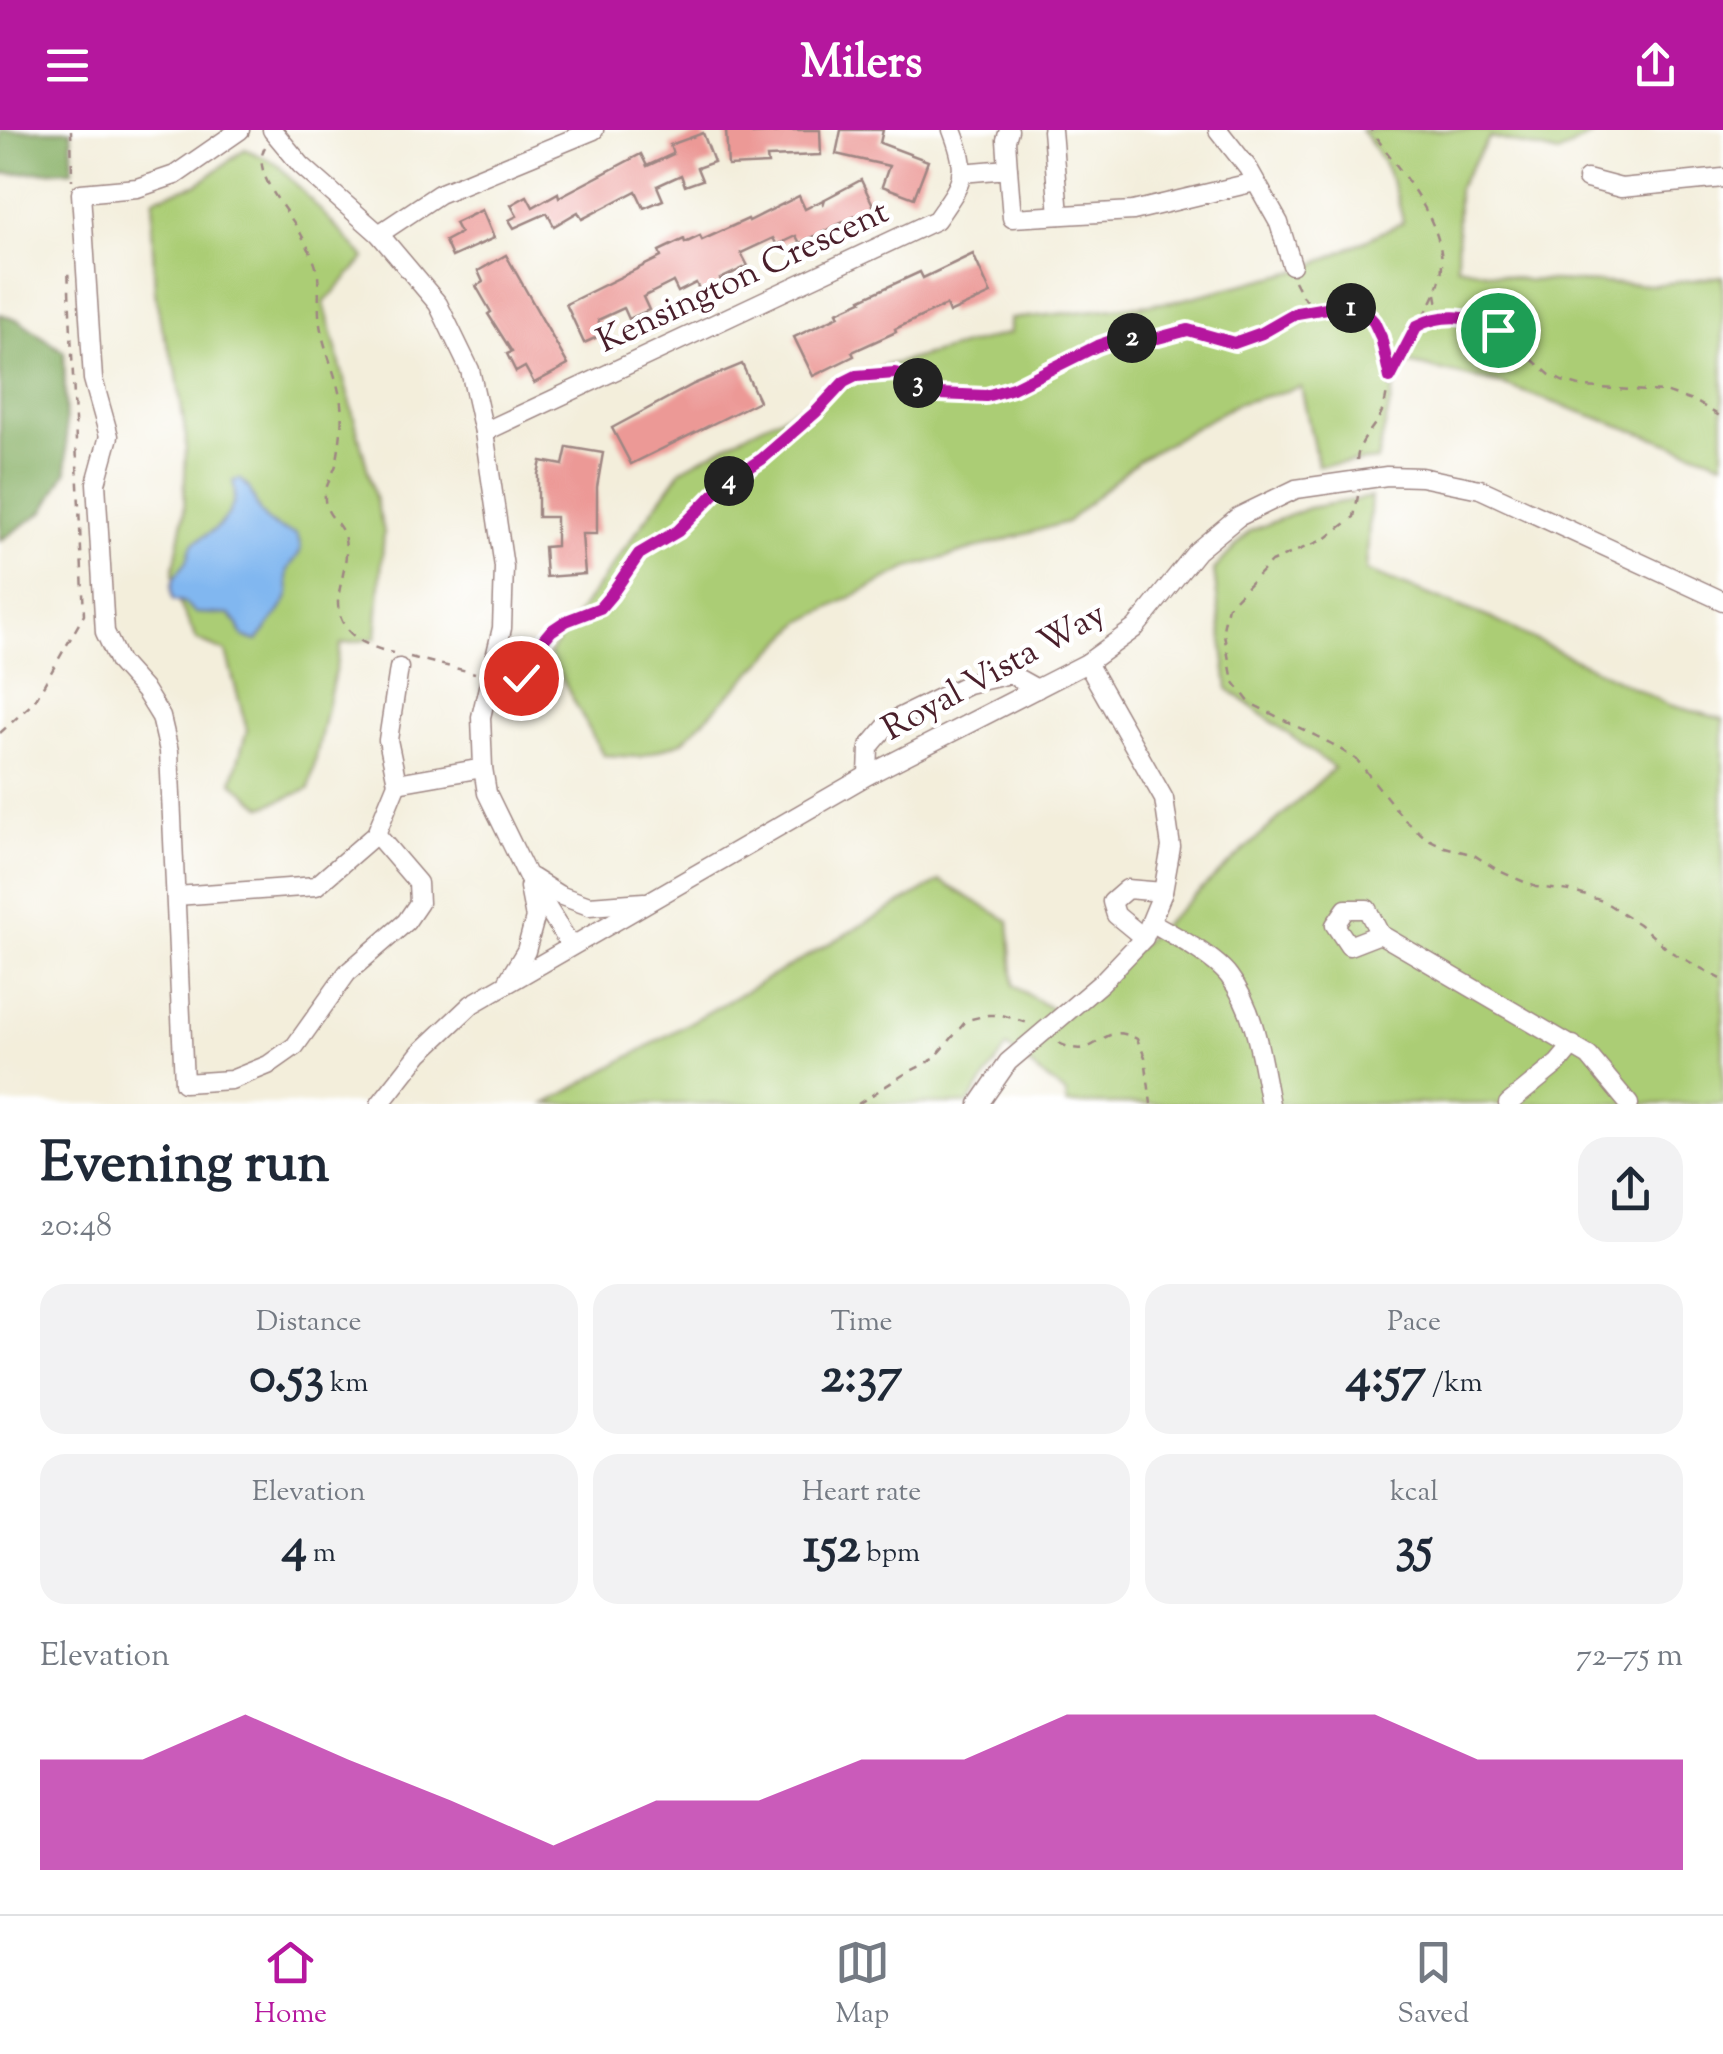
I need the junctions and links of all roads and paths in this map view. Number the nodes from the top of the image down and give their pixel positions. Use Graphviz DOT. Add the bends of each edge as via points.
graph roads {
  1 [pos="71,130"];
  2 [pos="240,130"];
  3 [pos="594,130"];
  4 [pos="952,130"];
  5 [pos="1009,130"];
  6 [pos="1052,130"];
  7 [pos="1218,130"];
  8 [pos="1371,130"];
  9 [pos="269,138"];
  10 [pos="1008,169"];
  11 [pos="962,172"];
  12 [pos="1723,178"];
  13 [pos="1588,179"];
  14 [pos="1256,182"];
  15 [pos="77,193"];
  16 [pos="1059,215"];
  17 [pos="379,234"];
  18 [pos="1292,265"];
  19 [pos="68,272"];
  20 [pos="1436,290"];
  21 [pos="1314,309"];
  22 [pos="1450,317"];
  23 [pos="1417,326"];
  24 [pos="1390,378"];
  25 [pos="1723,418"];
  26 [pos="484,432"];
  27 [pos="1357,460"];
  28 [pos="1358,495"];
  29 [pos="1723,601"];
  30 [pos="1087,664"];
  31 [pos="399,668"];
  32 [pos="480,674"];
  33 [pos="514,679"];
  34 [pos="1037,689"];
  35 [pos="0,733"];
  36 [pos="483,768"];
  37 [pos="868,776"];
  38 [pos="396,782"];
  39 [pos="376,834"];
  40 [pos="527,875"];
  41 [pos="1163,892"];
  42 [pos="176,896"];
  43 [pos="647,902"];
  44 [pos="1148,930"];
  45 [pos="1380,934"];
  46 [pos="570,946"];
  47 [pos="1723,980"];
  48 [pos="506,984"];
  49 [pos="1032,1026"];
  50 [pos="1054,1040"];
  51 [pos="1573,1045"];
  52 [pos="380,1104"];
  53 [pos="858,1104"];
  54 [pos="979,1104"];
  55 [pos="1151,1104"];
  56 [pos="1270,1104"];
  57 [pos="1508,1104"];
  58 [pos="1629,1104"];
  1 -- 15 [label="path"];
  2 -- 15 [label="street" via="175,174 138,188"];
  3 -- 17 [label="street" via="439,194"];
  4 -- 11 [label="street"];
  5 -- 10 [label="street"];
  6 -- 16 [label="street"];
  7 -- 14 [label="street"];
  8 -- 20 [label="path" via="1437,231 1442,265"];
  9 -- 17 [label="street"];
  9 -- 32 [label="path" via="261,163 270,189 310,249 320,328 342,407 325,506 345,535 340,617 364,645"];
  10 -- 11 [label="street"];
  10 -- 16 [label="street" via="1012,218"];
  11 -- 26 [label="street, Kensington Crescent" via="936,220"];
  12 -- 13 [label="street" via="1621,188"];
  14 -- 16 [label="street" via="1133,210"];
  14 -- 18 [label="street" via="1280,223"];
  15 -- 42 [label="street" via="94,379 109,436 96,483 105,632 160,717 169,751"];
  17 -- 26 [label="street" via="438,304 470,370"];
  18 -- 21 [label="path" via="1295,285"];
  19 -- 35 [label="path" via="84,616 34,702"];
  20 -- 22 [label="path" via="1438,305"];
  20 -- 23 [label="path"];
  21 -- 24 [label="path" via="1365,312 1381,337"];
  21 -- 33 [label="path" via="1234,343 1188,330 1120,338 986,396 939,394 895,373 844,382 678,531 639,554 600,608 551,631 528,674"];
  22 -- 23 [label="path"];
  22 -- 25 [label="path" via="1484,321 1562,381 1665,392"];
  23 -- 24 [label="path"];
  24 -- 27 [label="path" via="1384,408"];
  26 -- 36 [label="street" via="504,567 502,628 482,718"];
  28 -- 47 [label="path" via="1354,518 1325,540 1272,562 1228,606 1223,629 1233,681 1250,703 1357,760 1426,838 1536,887 1603,901 1671,952"];
  29 -- 30 [label="street, Royal Vista Way" via="1480,489 1386,476 1296,489 1238,517 1196,552 1135,628"];
  30 -- 34 [label="street, Royal Vista Way"];
  30 -- 41 [label="street" via="1164,798 1171,848"];
  31 -- 38 [label="street" via="388,740"];
  34 -- 37 [label="street, Royal Vista Way"];
  34 -- 37 [label="street" via="1010,674 968,684 890,722 870,748"];
  36 -- 38 [label="street"];
  36 -- 40 [label="street" via="487,793"];
  37 -- 43 [label="street, Royal Vista Way"];
  38 -- 39 [label="street"];
  39 -- 42 [label="street" via="316,886"];
  39 -- 42 [label="street" via="418,883 419,903 347,973 294,1046 231,1080 184,1083"];
  40 -- 43 [label="street" via="589,906"];
  40 -- 46 [label="street"];
  40 -- 48 [label="street" via="534,918 526,951"];
  41 -- 44 [label="street"];
  41 -- 44 [label="street" via="1127,889 1112,902 1116,915"];
  43 -- 46 [label="street, Royal Vista Way"];
  44 -- 54 [label="street" via="1101,983 1008,1062"];
  44 -- 56 [label="street" via="1186,942 1228,974 1252,1018"];
  45 -- 51 [label="street"];
  46 -- 48 [label="street, Royal Vista Way"];
  48 -- 52 [label="street, Royal Vista Way" via="472,1004 420,1052"];
  49 -- 53 [label="path" via="988,1014 968,1020 934,1058"];
  50 -- 55 [label="path" via="1079,1050 1111,1034 1137,1039"];
  51 -- 57 [label="street"];
  51 -- 58 [label="street"];
}
